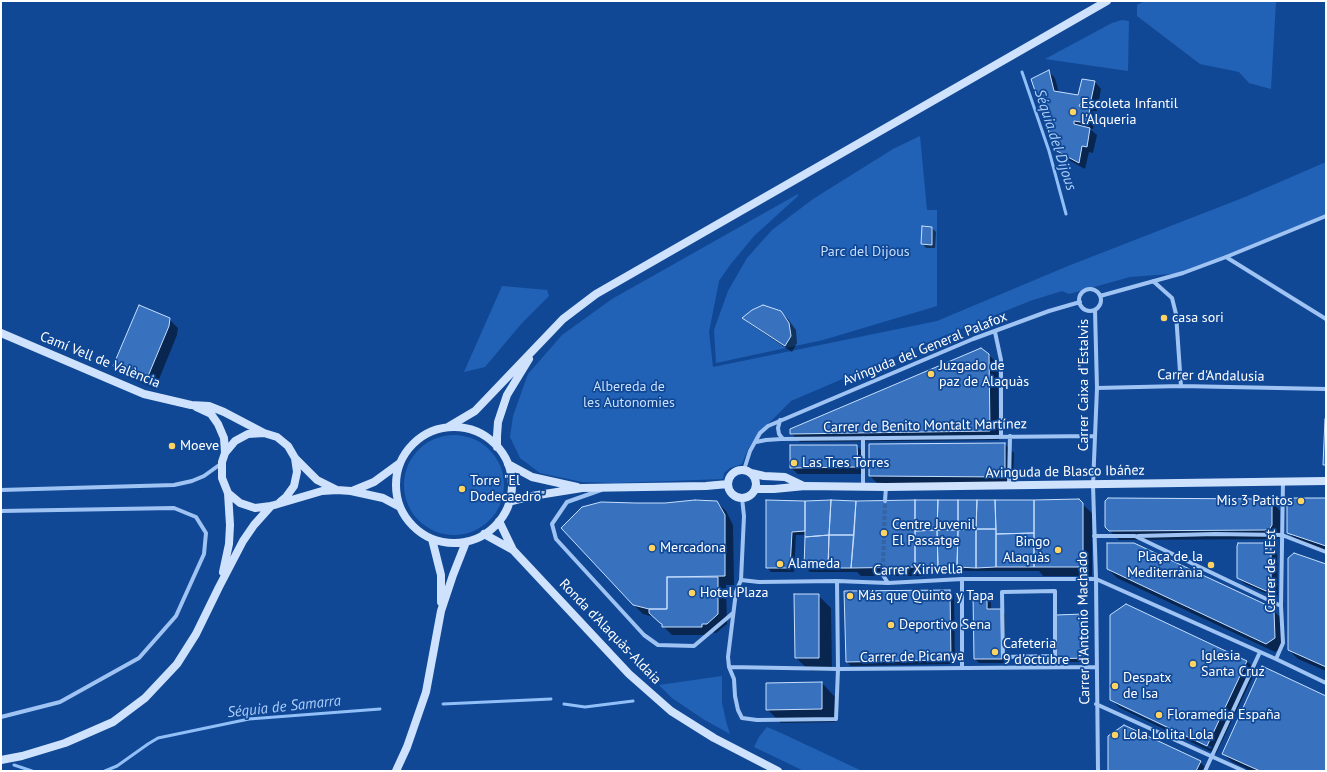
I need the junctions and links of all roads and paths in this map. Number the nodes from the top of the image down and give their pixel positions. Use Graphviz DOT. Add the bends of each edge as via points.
graph roads {
  1 [pos="1107,1"];
  2 [pos="1326,216"];
  3 [pos="1226,257"];
  4 [pos="1153,281"];
  5 [pos="1100,296"];
  6 [pos="1080,302"];
  7 [pos="1095,310"];
  8 [pos="1326,319"];
  9 [pos="995,332"];
  10 [pos="1,333"];
  11 [pos="534,350"];
  12 [pos="1181,386"];
  13 [pos="1097,388"];
  14 [pos="1326,389"];
  15 [pos="191,405"];
  16 [pos="780,420"];
  17 [pos="448,427"];
  18 [pos="264,433"];
  19 [pos="1002,436"];
  20 [pos="1010,436"];
  21 [pos="1095,436"];
  22 [pos="863,438"];
  23 [pos="783,439"];
  24 [pos="756,442"];
  25 [pos="497,447"];
  26 [pos="225,453"];
  27 [pos="295,458"];
  28 [pos="222,462"];
  29 [pos="400,463"];
  30 [pos="508,464"];
  31 [pos="747,472"];
  32 [pos="1326,481"];
  33 [pos="1283,482"];
  34 [pos="728,484"];
  35 [pos="1093,485"];
  36 [pos="805,486"];
  37 [pos="1009,486"];
  38 [pos="863,487"];
  39 [pos="886,487"];
  40 [pos="582,488"];
  41 [pos="607,488"];
  42 [pos="755,489"];
  43 [pos="1,490"];
  44 [pos="337,490"];
  45 [pos="351,491"];
  46 [pos="228,493"];
  47 [pos="742,498"];
  48 [pos="885,501"];
  49 [pos="509,502"];
  50 [pos="273,506"];
  51 [pos="400,507"];
  52 [pos="1,511"];
  53 [pos="499,521"];
  54 [pos="484,534"];
  55 [pos="1282,535"];
  56 [pos="1094,536"];
  57 [pos="1135,536"];
  58 [pos="432,539"];
  59 [pos="466,542"];
  60 [pos="513,550"];
  61 [pos="1326,552"];
  62 [pos="883,568"];
  63 [pos="962,579"];
  64 [pos="1096,579"];
  65 [pos="741,580"];
  66 [pos="837,581"];
  67 [pos="888,583"];
  68 [pos="219,587"];
  69 [pos="1281,606"];
  70 [pos="441,611"];
  71 [pos="734,612"];
  72 [pos="1260,652"];
  73 [pos="1055,656"];
  74 [pos="1276,659"];
  75 [pos="729,667"];
  76 [pos="1096,667"];
  77 [pos="962,668"];
  78 [pos="838,669"];
  79 [pos="1326,683"];
  80 [pos="1096,704"];
  81 [pos="1,716"];
  82 [pos="1211,756"];
  83 [pos="1,760"];
  84 [pos="396,771"];
  85 [pos="778,771"];
  86 [pos="1098,771"];
  87 [pos="1204,771"];
  88 [pos="1244,771"];
  1 -- 11 [label="street" via="596,294 563,318"];
  2 -- 3 [label="street"];
  3 -- 4 [label="street"];
  3 -- 8 [label="street"];
  4 -- 5 [label="street"];
  4 -- 12 [label="street" via="1172,298 1176,314"];
  5 -- 6 [label="street" via="1094,290 1086,291 1081,294"];
  5 -- 7 [label="street" via="1100,304"];
  6 -- 7 [label="street" via="1085,310"];
  6 -- 9 [label="street, Avinguda del General Palafox"];
  7 -- 13 [label="street, Carrer Caixa d'Estalvis"];
  9 -- 16 [label="street, Avinguda del General Palafox"];
  9 -- 19 [label="street" via="1001,360"];
  10 -- 15 [label="street, Camí Vell de València" via="144,394"];
  11 -- 17 [label="street" via="475,411"];
  11 -- 25 [label="street" via="508,395 498,422"];
  12 -- 13 [label="street, Carrer d'Andalusia"];
  12 -- 14 [label="street, Carrer d'Andalusia"];
  13 -- 21 [label="street, Carrer Caixa d'Estalvis"];
  15 -- 18 [label="street, Camí Vell de València" via="209,406"];
  15 -- 26 [label="street, Camí Vell de València" via="211,414 224,438"];
  16 -- 23 [label="street" via="778,428"];
  16 -- 24 [label="street, Avinguda del General Palafox" via="760,433"];
  17 -- 25 [label="street" via="466,428 483,435"];
  17 -- 29 [label="street" via="421,437 412,444"];
  18 -- 26 [label="street" via="248,434 235,441"];
  18 -- 27 [label="street" via="277,437 288,446"];
  19 -- 20 [label="street, Carrer de Benito Montalt Martínez"];
  19 -- 22 [label="street, Carrer de Benito Montalt Martínez"];
  20 -- 21 [label="street, Carrer de Benito Montalt Martínez"];
  20 -- 37 [label="street"];
  21 -- 35 [label="street, Carrer Caixa d'Estalvis"];
  22 -- 23 [label="street, Carrer de Benito Montalt Martínez"];
  22 -- 38 [label="street"];
  23 -- 24 [label="street, Carrer de Benito Montalt Martínez"];
  24 -- 31 [label="street, Avinguda del General Palafox" via="748,456"];
  25 -- 30 [label="street"];
  26 -- 28 [label="street"];
  27 -- 44 [label="street" via="317,480"];
  27 -- 50 [label="street" via="297,472 294,486 286,498"];
  28 -- 43 [label="street" via="204,476 174,484"];
  28 -- 46 [label="street" via="222,478"];
  29 -- 45 [label="street" via="374,482"];
  29 -- 51 [label="street" via="396,474 396,496"];
  30 -- 40 [label="street" via="532,477"];
  30 -- 49 [label="street" via="512,483"];
  31 -- 34 [label="street" via="739,470 731,474"];
  31 -- 36 [label="street, Avinguda de Blasco Ibáñez" via="785,477"];
  31 -- 42 [label="street" via="755,479"];
  32 -- 33 [label="street, Avinguda de Blasco Ibáñez"];
  33 -- 35 [label="street, Avinguda de Blasco Ibáñez"];
  33 -- 55 [label="street, Carrer de l'Est"];
  34 -- 41 [label="street"];
  34 -- 47 [label="street" via="731,494"];
  35 -- 37 [label="street, Avinguda de Blasco Ibáñez"];
  35 -- 56 [label="street, Carrer d'Antonio Machado"];
  36 -- 38 [label="street, Avinguda de Blasco Ibáñez"];
  36 -- 42 [label="street, Avinguda de Blasco Ibáñez"];
  37 -- 39 [label="street, Avinguda de Blasco Ibáñez"];
  38 -- 39 [label="street, Avinguda de Blasco Ibáñez"];
  39 -- 48 [label="street"];
  40 -- 41 [label="street"];
  40 -- 49 [label="street"];
  41 -- 71 [label="street" via="567,502 552,524 556,539 644,635 658,645 694,646"];
  42 -- 47 [label="street" via="750,495"];
  44 -- 45 [label="street"];
  44 -- 50 [label="street" via="322,491"];
  45 -- 51 [label="street" via="382,498"];
  46 -- 50 [label="street" via="240,504 256,508"];
  46 -- 68 [label="street" via="229,544"];
  47 -- 65 [label="street" via="744,516"];
  49 -- 53 [label="street"];
  50 -- 68 [label="street" via="254,525 243,541"];
  51 -- 58 [label="street" via="413,526"];
  52 -- 81 [label="street" via="174,508 196,518 206,533 204,554 176,616 139,658 60,702"];
  53 -- 54 [label="street"];
  53 -- 60 [label="street"];
  54 -- 59 [label="street"];
  54 -- 60 [label="street"];
  55 -- 57 [label="street"];
  55 -- 61 [label="street"];
  55 -- 69 [label="street, Carrer de l'Est"];
  56 -- 57 [label="street"];
  56 -- 64 [label="street, Carrer d'Antonio Machado"];
  57 -- 69 [label="street"];
  58 -- 59 [label="street" via="449,543"];
  58 -- 70 [label="street" via="441,575"];
  59 -- 70 [label="street"];
  60 -- 85 [label="street, Ronda d'Alaquàs-Aldaia" via="629,674 671,711 714,738"];
  62 -- 67 [label="street" via="883,575"];
  63 -- 64 [label="street, Carrer Xirivella"];
  63 -- 67 [label="street, Carrer Xirivella"];
  63 -- 77 [label="street"];
  64 -- 72 [label="street"];
  64 -- 76 [label="street, Carrer d'Antonio Machado"];
  65 -- 66 [label="street, Carrer Xirivella"];
  65 -- 71 [label="street" via="736,592"];
  66 -- 67 [label="street, Carrer Xirivella"];
  66 -- 78 [label="street"];
  68 -- 83 [label="street" via="196,634 177,664 145,698 113,722 65,743"];
  69 -- 74 [label="street, Carrer de l'Est" via="1283,643"];
  70 -- 84 [label="street" via="426,692"];
  71 -- 75 [label="street"];
  72 -- 74 [label="street"];
  72 -- 82 [label="street"];
  73 -- 73 [label="street" via="1003,657 1002,592 1055,591"];
  74 -- 79 [label="street"];
  75 -- 78 [label="street, Carrer de Picanya"];
  75 -- 78 [label="street" via="742,718 756,720 836,719"];
  76 -- 77 [label="street, Carrer de Picanya"];
  76 -- 80 [label="street, Carrer d'Antonio Machado"];
  77 -- 78 [label="street, Carrer de Picanya"];
  80 -- 82 [label="street"];
  80 -- 86 [label="street, Carrer d'Antonio Machado"];
  82 -- 87 [label="street"];
  82 -- 88 [label="street"];
}
